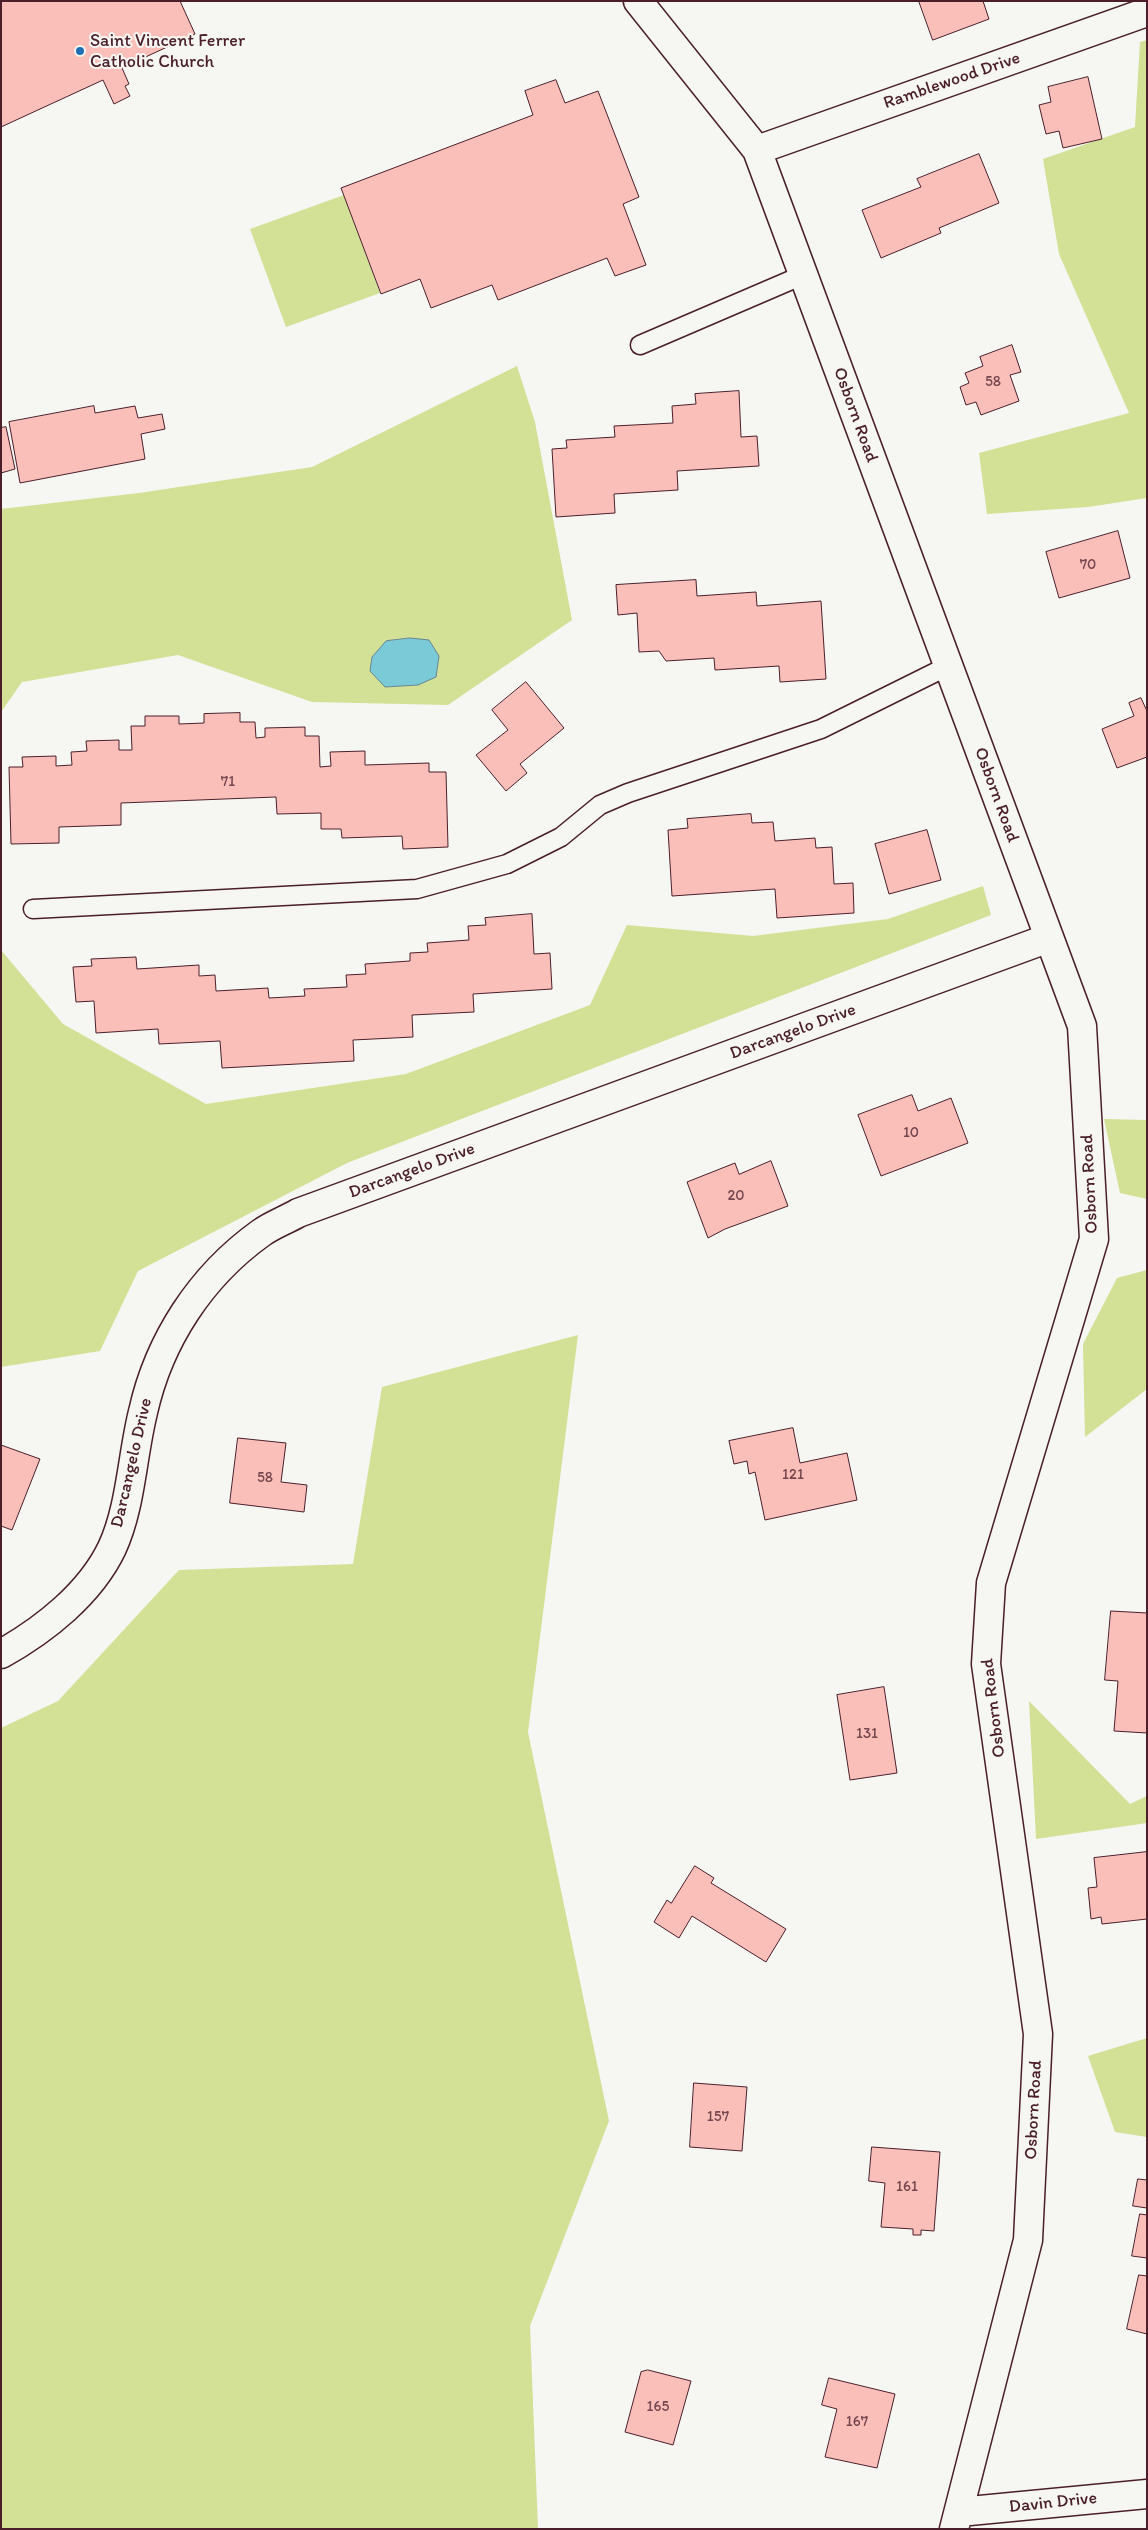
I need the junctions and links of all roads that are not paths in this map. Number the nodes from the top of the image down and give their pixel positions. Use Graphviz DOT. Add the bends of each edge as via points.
graph roads {
  1 [pos="638,1"];
  2 [pos="1147,12"];
  3 [pos="757,150"];
  4 [pos="803,275"];
  5 [pos="640,346"];
  6 [pos="948,666"];
  7 [pos="33,909"];
  8 [pos="1049,938"];
  9 [pos="1,1654"];
  10 [pos="1147,2494"];
  11 [pos="957,2520"];
  1 -- 3 [label="street, Osborn Road"];
  2 -- 3 [label="street, Ramblewood Drive"];
  3 -- 4 [label="street, Osborn Road"];
  4 -- 5 [label="lane"];
  4 -- 6 [label="street, Osborn Road"];
  6 -- 7 [label="lane" via="822,729 600,805 561,837 507,864 418,889"];
  6 -- 8 [label="street, Osborn Road"];
  8 -- 9 [label="street, Darcangelo Drive" via="298,1214 262,1232 224,1263 174,1328 143,1411 122,1516 112,1548 96,1575 46,1624"];
  8 -- 11 [label="street, Osborn Road" via="1082,1026 1094,1239 991,1583 986,1664 1038,2034 1028,2240"];
  10 -- 11 [label="street, Davin Drive"];
}
